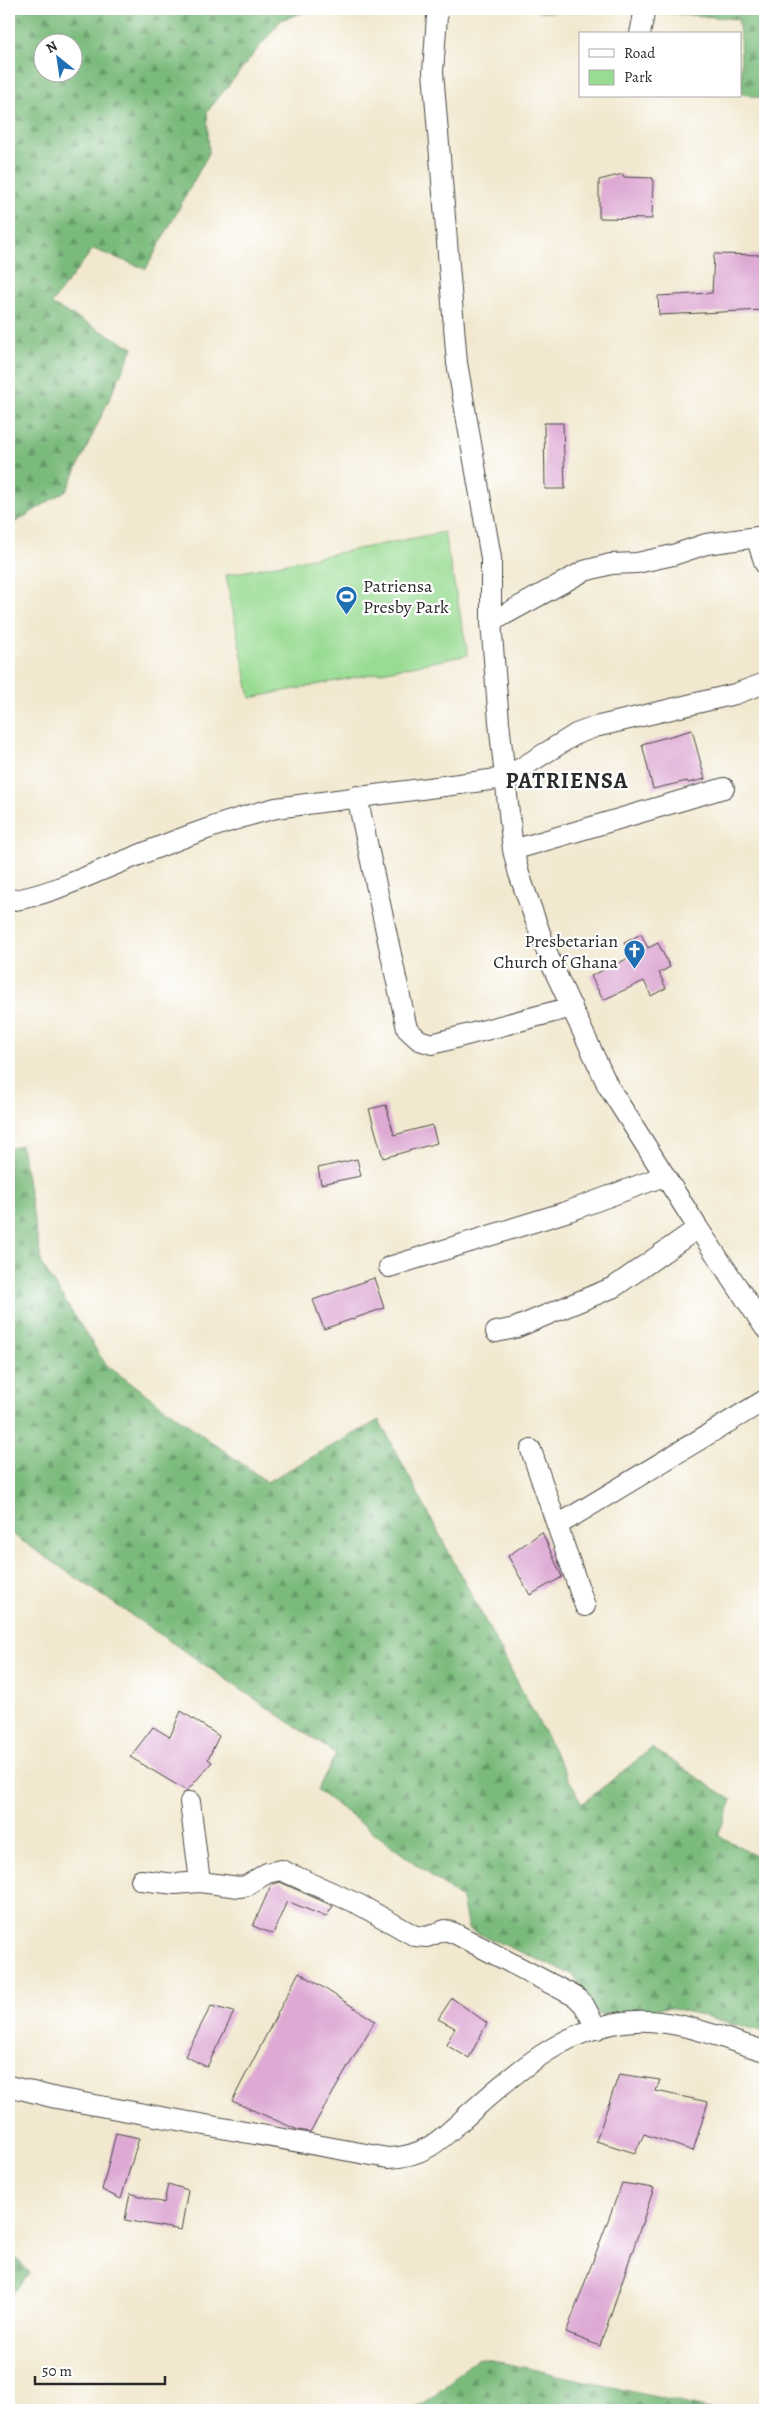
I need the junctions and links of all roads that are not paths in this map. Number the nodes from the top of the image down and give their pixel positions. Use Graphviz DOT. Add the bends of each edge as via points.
graph roads {
  1 [pos="440,9"];
  2 [pos="645,9"];
  3 [pos="640,32"];
  4 [pos="760,537"];
  5 [pos="765,564"];
  6 [pos="492,622"];
  7 [pos="765,683"];
  8 [pos="505,778"];
  9 [pos="724,788"];
  10 [pos="358,796"];
  11 [pos="513,850"];
  12 [pos="9,901"];
  13 [pos="572,1006"];
  14 [pos="664,1176"];
  15 [pos="698,1228"];
  16 [pos="389,1267"];
  17 [pos="765,1328"];
  18 [pos="496,1332"];
  19 [pos="765,1400"];
  20 [pos="531,1450"];
  21 [pos="558,1525"];
  22 [pos="586,1606"];
  23 [pos="190,1802"];
  24 [pos="141,1880"];
  25 [pos="200,1882"];
  26 [pos="597,2029"];
  27 [pos="765,2051"];
  28 [pos="9,2086"];
  1 -- 6 [label="street" via="433,72 457,363 491,558"];
  2 -- 3 [label="street"];
  4 -- 5 [label="street"];
  4 -- 6 [label="street" via="706,544 637,563 611,564 584,571"];
  6 -- 8 [label="street"];
  7 -- 8 [label="street" via="735,694 595,727 576,734"];
  8 -- 10 [label="street"];
  8 -- 11 [label="street"];
  9 -- 11 [label="street"];
  10 -- 12 [label="street" via="249,814 125,860 48,893"];
  10 -- 13 [label="street" via="407,1029 419,1040 432,1044"];
  11 -- 13 [label="street" via="550,962"];
  13 -- 14 [label="street" via="608,1086"];
  14 -- 15 [label="street"];
  14 -- 16 [label="street" via="569,1212"];
  15 -- 17 [label="street"];
  15 -- 18 [label="street" via="614,1286 515,1328"];
  19 -- 21 [label="street"];
  20 -- 21 [label="street"];
  21 -- 22 [label="street"];
  23 -- 25 [label="street"];
  24 -- 25 [label="street" via="175,1884"];
  25 -- 26 [label="street" via="246,1886 267,1873 281,1870 360,1905 416,1936 450,1931 566,1990 584,2005"];
  26 -- 27 [label="street" via="648,2021 684,2026"];
  26 -- 28 [label="street" via="561,2044 510,2075 435,2145 403,2158 388,2158 115,2109"];
}
